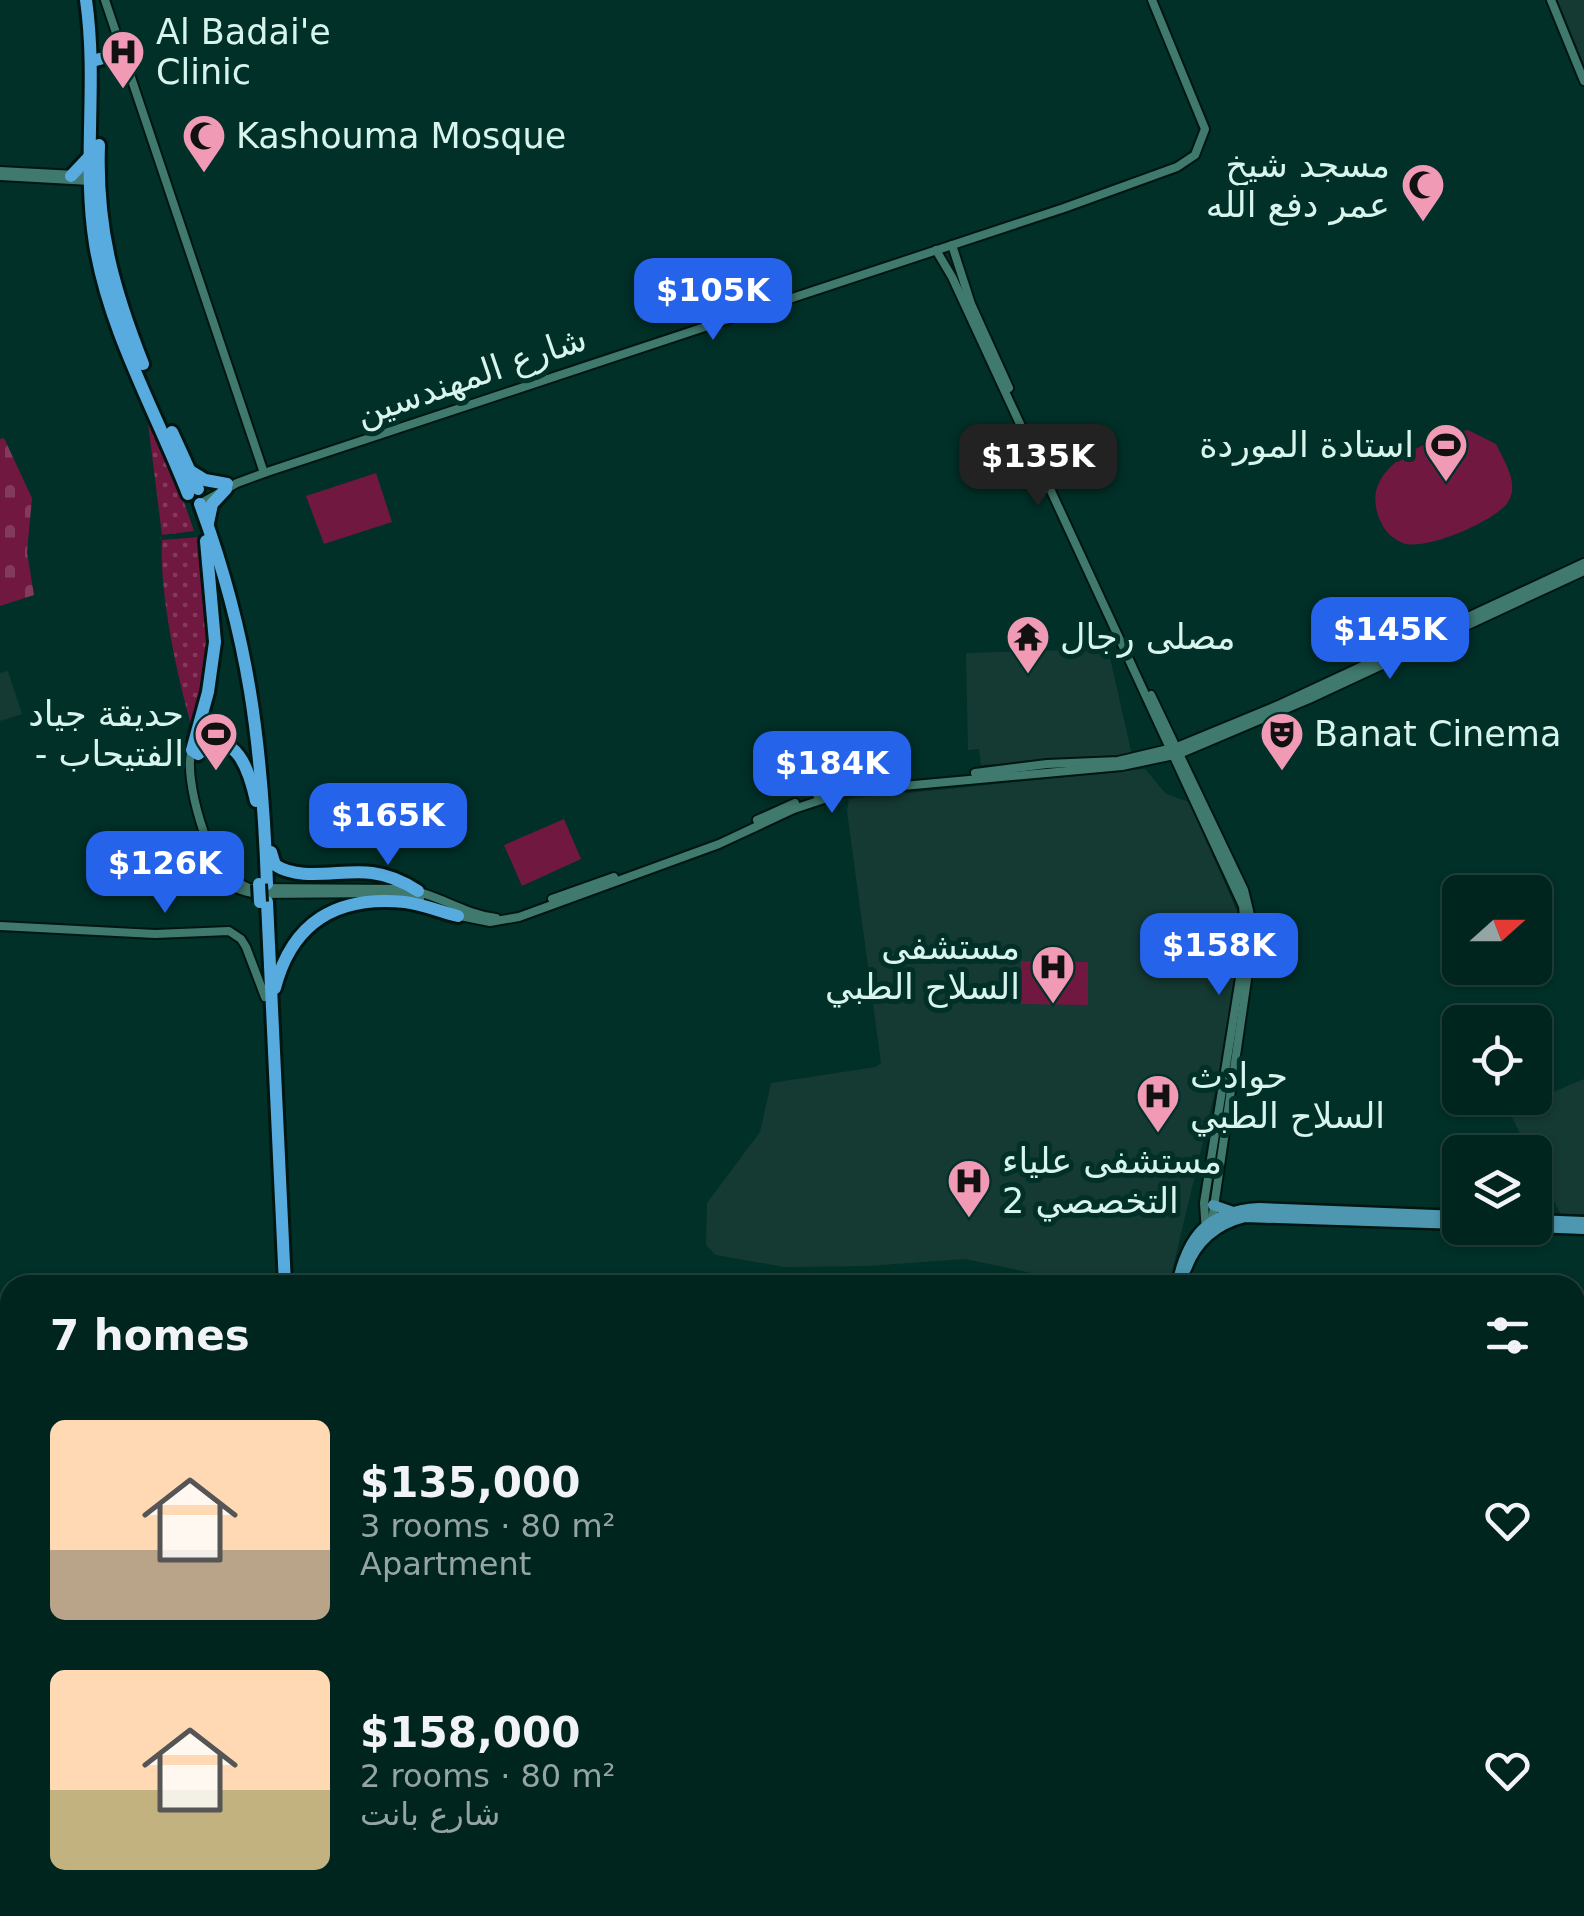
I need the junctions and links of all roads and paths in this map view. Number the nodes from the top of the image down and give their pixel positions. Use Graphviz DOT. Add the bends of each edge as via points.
graph roads {
  1 [pos="86,0"];
  2 [pos="94,0"];
  3 [pos="104,0"];
  4 [pos="1152,0"];
  5 [pos="1552,0"];
  6 [pos="119,42"];
  7 [pos="101,59"];
  8 [pos="126,62"];
  9 [pos="1584,81"];
  10 [pos="90,156"];
  11 [pos="0,174"];
  12 [pos="71,178"];
  13 [pos="93,179"];
  14 [pos="89,198"];
  15 [pos="952,245"];
  16 [pos="936,250"];
  17 [pos="980,330"];
  18 [pos="132,348"];
  19 [pos="188,470"];
  20 [pos="264,473"];
  21 [pos="230,485"];
  22 [pos="197,498"];
  23 [pos="208,526"];
  24 [pos="206,540"];
  25 [pos="1583,568"];
  26 [pos="1436,636"];
  27 [pos="1163,728"];
  28 [pos="1194,740"];
  29 [pos="1174,751"];
  30 [pos="195,752"];
  31 [pos="1142,756"];
  32 [pos="1152,761"];
  33 [pos="1182,775"];
  34 [pos="974,776"];
  35 [pos="260,807"];
  36 [pos="418,891"];
  37 [pos="458,916"];
  38 [pos="0,926"];
  39 [pos="268,999"];
  40 [pos="1213,1205"];
  41 [pos="1234,1212"];
  42 [pos="1442,1219"];
  43 [pos="1442,1220"];
  44 [pos="1584,1222"];
  45 [pos="1552,1223"];
  46 [pos="1552,1226"];
  47 [pos="1210,1229"];
  48 [pos="1584,1230"];
  49 [pos="281,1275"];
  50 [pos="1184,1275"];
  1 -- 7 [label="highway"];
  2 -- 7 [label="highway"];
  3 -- 6 [label="main road"];
  4 -- 15 [label="main road, شارع المهندسين" via="1205,134 1190,160"];
  5 -- 9 [label="main road"];
  6 -- 7 [label="highway"];
  6 -- 8 [label="main road"];
  7 -- 8 [label="highway" via="118,55"];
  7 -- 10 [label="highway"];
  7 -- 13 [label="highway"];
  8 -- 20 [label="main road"];
  10 -- 12 [label="highway"];
  10 -- 13 [label="highway"];
  11 -- 12 [label="main road"];
  12 -- 13 [label="main road"];
  12 -- 14 [label="highway"];
  13 -- 14 [label="highway"];
  13 -- 18 [label="highway"];
  14 -- 18 [label="highway" via="101,270"];
  15 -- 16 [label="main road, شارع المهندسين"];
  15 -- 17 [label="main road"];
  16 -- 17 [label="main road"];
  16 -- 20 [label="main road, شارع المهندسين"];
  17 -- 27 [label="main road"];
  18 -- 19 [label="highway"];
  18 -- 22 [label="highway"];
  19 -- 21 [label="highway"];
  19 -- 22 [label="highway"];
  20 -- 21 [label="main road, شارع المهندسين"];
  21 -- 22 [label="main road, شارع المهندسين"];
  21 -- 23 [label="highway" via="212,504"];
  22 -- 23 [label="highway"];
  22 -- 24 [label="highway"];
  23 -- 35 [label="highway" via="246,656"];
  24 -- 30 [label="highway" via="215,642"];
  24 -- 35 [label="highway" via="243,678"];
  25 -- 26 [label="main road"];
  26 -- 28 [label="main road"];
  26 -- 29 [label="main road" via="1243,728"];
  27 -- 28 [label="main road" via="1176,740"];
  27 -- 29 [label="main road"];
  27 -- 31 [label="main road" via="1157,745"];
  28 -- 29 [label="main road"];
  29 -- 31 [label="main road"];
  29 -- 32 [label="main road"];
  29 -- 33 [label="main road"];
  29 -- 40 [label="main road" via="1244,890 1252,923"];
  30 -- 35 [label="highway" via="218,746 241,756"];
  30 -- 36 [label="main road" via="192,768 210,829 223,864 242,885"];
  30 -- 37 [label="main road" via="189,774 200,816 217,864 238,889 391,893"];
  31 -- 34 [label="main road"];
  32 -- 33 [label="main road"];
  32 -- 34 [label="main road"];
  33 -- 47 [label="main road" via="1239,892 1245,922 1204,1203"];
  34 -- 36 [label="main road" via="848,785 496,918 466,913"];
  34 -- 37 [label="main road" via="840,793 519,917 490,922"];
  35 -- 36 [label="highway" via="277,867 370,872"];
  35 -- 39 [label="highway, bridge"];
  37 -- 39 [label="highway" via="406,902 330,912 296,938"];
  38 -- 39 [label="main road" via="229,932 246,947"];
  39 -- 49 [label="highway"];
  40 -- 41 [label="main road"];
  40 -- 47 [label="main road"];
  41 -- 42 [label="main road"];
  41 -- 47 [label="main road"];
  43 -- 47 [label="main road" via="1258,1216"];
  44 -- 45 [label="main road"];
  46 -- 48 [label="main road"];
  47 -- 50 [label="main road"];
}
